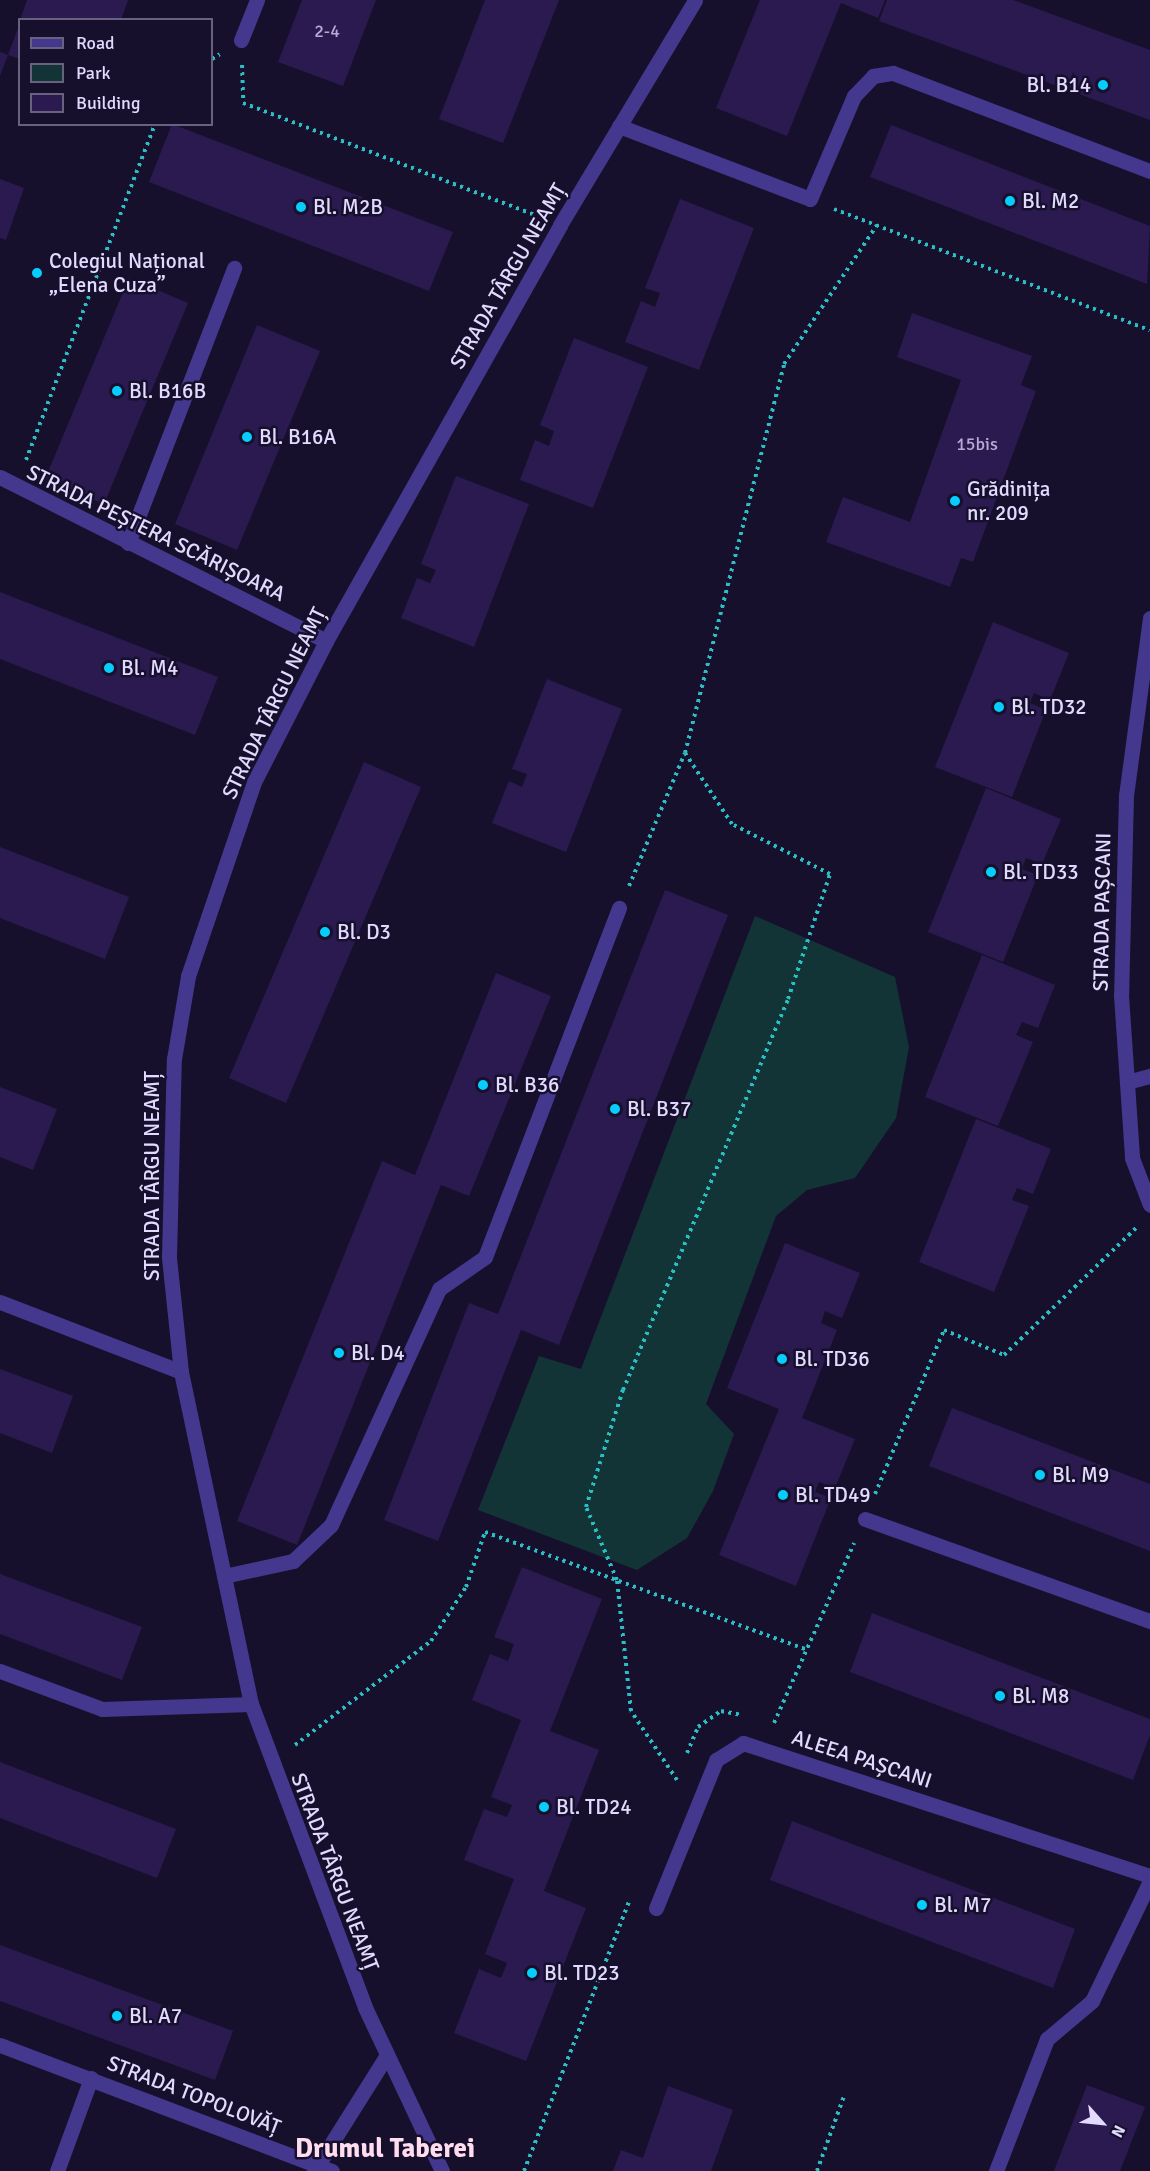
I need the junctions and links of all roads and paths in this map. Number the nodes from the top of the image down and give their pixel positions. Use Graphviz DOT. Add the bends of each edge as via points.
graph roads {
  1 [pos="257,0"];
  2 [pos="695,0"];
  3 [pos="241,40"];
  4 [pos="154,126"];
  5 [pos="619,126"];
  6 [pos="1150,171"];
  7 [pos="810,199"];
  8 [pos="561,225"];
  9 [pos="878,225"];
  10 [pos="234,268"];
  11 [pos="1150,330"];
  12 [pos="0,477"];
  13 [pos="15,488"];
  14 [pos="128,543"];
  15 [pos="1150,618"];
  16 [pos="327,640"];
  17 [pos="685,753"];
  18 [pos="619,908"];
  19 [pos="1150,1076"];
  20 [pos="1127,1082"];
  21 [pos="1150,1205"];
  22 [pos="1141,1222"];
  23 [pos="0,1302"];
  24 [pos="181,1372"];
  25 [pos="865,1519"];
  26 [pos="224,1575"];
  27 [pos="617,1580"];
  28 [pos="1150,1621"];
  29 [pos="808,1650"];
  30 [pos="0,1671"];
  31 [pos="251,1704"];
  32 [pos="754,1718"];
  33 [pos="766,1721"];
  34 [pos="685,1759"];
  35 [pos="270,1762"];
  36 [pos="681,1769"];
  37 [pos="677,1780"];
  38 [pos="672,1791"];
  39 [pos="1150,1876"];
  40 [pos="1150,1881"];
  41 [pos="633,1892"];
  42 [pos="656,1908"];
  43 [pos="0,2045"];
  44 [pos="387,2055"];
  45 [pos="91,2078"];
  46 [pos="844,2096"];
  47 [pos="315,2168"];
  48 [pos="57,2171"];
  49 [pos="332,2171"];
  50 [pos="442,2171"];
  51 [pos="524,2171"];
  52 [pos="818,2171"];
  53 [pos="996,2171"];
  1 -- 3 [label="street"];
  2 -- 5 [label="street, STRADA TÂRGU NEAMȚ"];
  3 -- 8 [label="path" via="243,103"];
  4 -- 13 [label="path"];
  5 -- 7 [label="street"];
  5 -- 8 [label="street, STRADA TÂRGU NEAMȚ"];
  6 -- 7 [label="street" via="893,73 873,76 854,96"];
  7 -- 9 [label="path"];
  8 -- 16 [label="street, STRADA TÂRGU NEAMȚ"];
  9 -- 11 [label="path"];
  9 -- 17 [label="path" via="784,364"];
  10 -- 14 [label="street"];
  12 -- 13 [label="street, STRADA PEȘTERA SCĂRIȘOARA"];
  13 -- 14 [label="street, STRADA PEȘTERA SCĂRIȘOARA"];
  14 -- 16 [label="street, STRADA PEȘTERA SCĂRIȘOARA"];
  15 -- 20 [label="street, STRADA PAȘCANI" via="1126,795 1121,995"];
  16 -- 24 [label="street, STRADA TÂRGU NEAMȚ" via="254,782 188,976 174,1059 169,1152 169,1257"];
  17 -- 18 [label="path"];
  17 -- 27 [label="path" via="732,824 830,874 788,999 623,1390 586,1508"];
  18 -- 26 [label="street" via="485,1257 439,1288 331,1525 292,1561"];
  19 -- 20 [label="street"];
  20 -- 21 [label="street, STRADA PAȘCANI" via="1132,1158"];
  22 -- 25 [label="path" via="1004,1355 944,1330"];
  23 -- 24 [label="street"];
  24 -- 26 [label="street, STRADA TÂRGU NEAMȚ"];
  25 -- 28 [label="street"];
  25 -- 29 [label="path"];
  26 -- 31 [label="street, STRADA TÂRGU NEAMȚ"];
  27 -- 29 [label="path"];
  27 -- 35 [label="path" via="485,1532 466,1587 431,1641 388,1679"];
  27 -- 37 [label="path" via="631,1711"];
  29 -- 33 [label="path" via="777,1724"];
  30 -- 31 [label="street" via="102,1709"];
  31 -- 35 [label="street, STRADA TÂRGU NEAMȚ"];
  32 -- 34 [label="path" via="721,1711 698,1727"];
  35 -- 44 [label="street, STRADA TÂRGU NEAMȚ"];
  36 -- 37 [label="path"];
  37 -- 38 [label="path"];
  39 -- 42 [label="street, ALEEA PAȘCANI" via="743,1743 716,1760"];
  40 -- 53 [label="street" via="1092,2001 1047,2039"];
  41 -- 51 [label="path"];
  43 -- 45 [label="street, STRADA TOPOLOVĂȚ"];
  44 -- 47 [label="street"];
  44 -- 50 [label="street, STRADA TÂRGU NEAMȚ"];
  45 -- 47 [label="street, STRADA TOPOLOVĂȚ"];
  45 -- 48 [label="street, STRADA TOPOLOVĂȚ"];
  46 -- 52 [label="path"];
  47 -- 49 [label="street, STRADA TOPOLOVĂȚ"];
}
